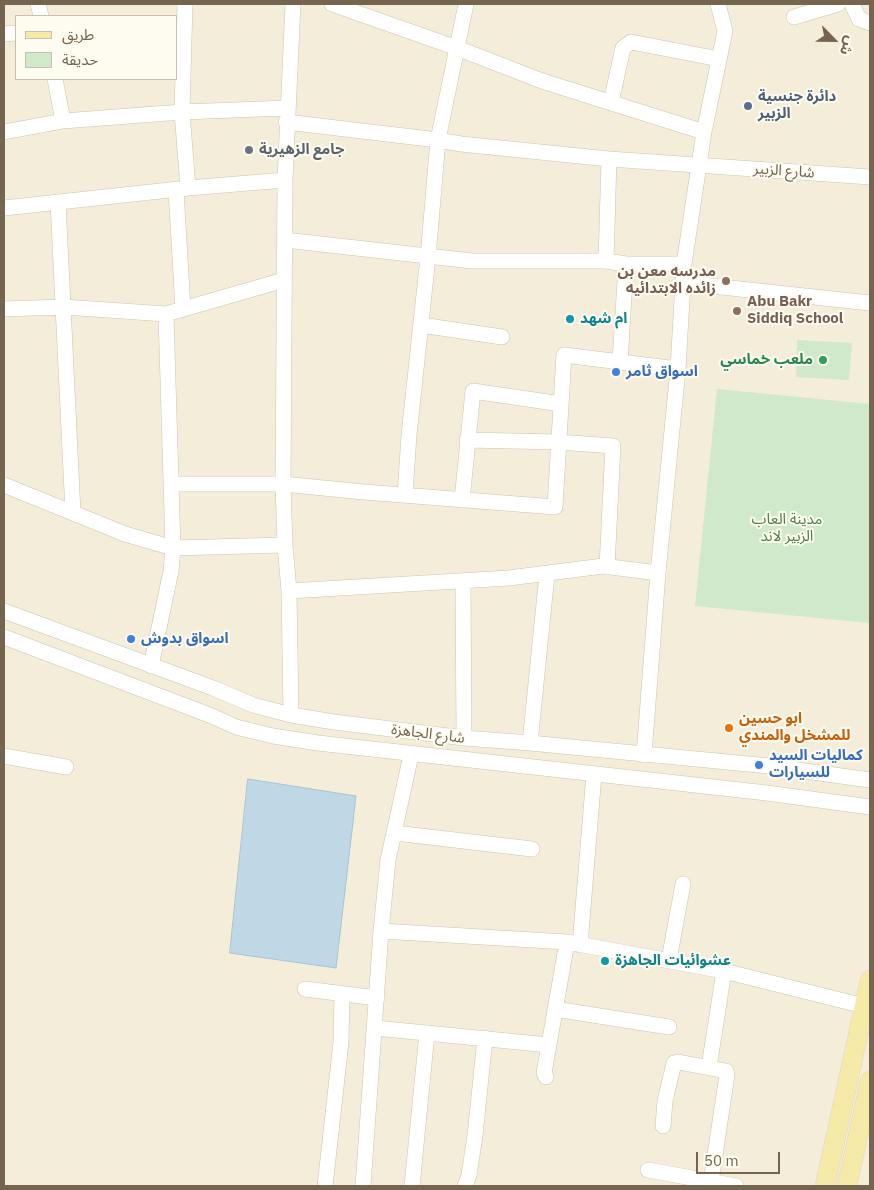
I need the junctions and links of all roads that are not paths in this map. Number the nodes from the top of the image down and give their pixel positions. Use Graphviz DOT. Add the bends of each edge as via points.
graph roads {
  1 [pos="185,4"];
  2 [pos="293,4"];
  3 [pos="332,4"];
  4 [pos="466,4"];
  5 [pos="718,4"];
  6 [pos="838,4"];
  7 [pos="852,4"];
  8 [pos="353,8"];
  9 [pos="794,16"];
  10 [pos="870,23"];
  11 [pos="456,48"];
  12 [pos="719,59"];
  13 [pos="55,80"];
  14 [pos="611,102"];
  15 [pos="182,112"];
  16 [pos="287,115"];
  17 [pos="63,121"];
  18 [pos="4,132"];
  19 [pos="704,132"];
  20 [pos="438,140"];
  21 [pos="610,160"];
  22 [pos="699,165"];
  23 [pos="870,177"];
  24 [pos="284,180"];
  25 [pos="182,189"];
  26 [pos="58,202"];
  27 [pos="4,208"];
  28 [pos="285,240"];
  29 [pos="428,257"];
  30 [pos="606,261"];
  31 [pos="626,264"];
  32 [pos="684,264"];
  33 [pos="284,280"];
  34 [pos="684,283"];
  35 [pos="870,303"];
  36 [pos="64,307"];
  37 [pos="4,309"];
  38 [pos="183,309"];
  39 [pos="166,314"];
  40 [pos="421,325"];
  41 [pos="502,337"];
  42 [pos="620,362"];
  43 [pos="678,369"];
  44 [pos="561,404"];
  45 [pos="467,440"];
  46 [pos="558,442"];
  47 [pos="171,484"];
  48 [pos="283,484"];
  49 [pos="4,485"];
  50 [pos="405,495"];
  51 [pos="462,500"];
  52 [pos="73,513"];
  53 [pos="285,545"];
  54 [pos="173,548"];
  55 [pos="607,567"];
  56 [pos="658,573"];
  57 [pos="547,574"];
  58 [pos="463,580"];
  59 [pos="289,591"];
  60 [pos="4,611"];
  61 [pos="4,638"];
  62 [pos="151,666"];
  63 [pos="292,715"];
  64 [pos="464,738"];
  65 [pos="530,743"];
  66 [pos="411,755"];
  67 [pos="644,755"];
  68 [pos="4,756"];
  69 [pos="769,766"];
  70 [pos="66,767"];
  71 [pos="594,774"];
  72 [pos="870,780"];
  73 [pos="767,793"];
  74 [pos="870,807"];
  75 [pos="395,833"];
  76 [pos="532,849"];
  77 [pos="683,884"];
  78 [pos="381,930"];
  79 [pos="573,944"];
  80 [pos="669,960"];
  81 [pos="724,971"];
  82 [pos="870,980"];
  83 [pos="306,990"];
  84 [pos="342,994"];
  85 [pos="377,998"];
  86 [pos="864,1006"];
  87 [pos="555,1009"];
  88 [pos="669,1027"];
  89 [pos="375,1028"];
  90 [pos="427,1033"];
  91 [pos="485,1038"];
  92 [pos="549,1045"];
  93 [pos="709,1067"];
  94 [pos="850,1075"];
  95 [pos="546,1077"];
  96 [pos="870,1080"];
  97 [pos="843,1110"];
  98 [pos="867,1113"];
  99 [pos="663,1126"];
  100 [pos="648,1170"];
  101 [pos="711,1182"];
  102 [pos="325,1186"];
  103 [pos="363,1186"];
  104 [pos="412,1186"];
  105 [pos="465,1186"];
  106 [pos="736,1186"];
  107 [pos="826,1186"];
  108 [pos="847,1186"];
  1 -- 15 [label="street"];
  2 -- 16 [label="street"];
  3 -- 8 [label="street"];
  4 -- 11 [label="street"];
  5 -- 12 [label="street" via="725,31"];
  6 -- 9 [label="street"];
  7 -- 10 [label="street" via="859,19"];
  8 -- 11 [label="street"];
  11 -- 14 [label="street" via="542,81"];
  11 -- 20 [label="street"];
  12 -- 14 [label="street" via="630,42 623,48"];
  12 -- 19 [label="street"];
  13 -- 17 [label="street"];
  14 -- 19 [label="street"];
  15 -- 16 [label="street, شارع الزبير"];
  15 -- 17 [label="street, شارع الزبير"];
  15 -- 25 [label="street"];
  16 -- 20 [label="street, شارع الزبير"];
  16 -- 24 [label="street"];
  17 -- 18 [label="street, شارع الزبير"];
  19 -- 22 [label="street"];
  20 -- 21 [label="street, شارع الزبير"];
  20 -- 29 [label="street"];
  21 -- 22 [label="street, شارع الزبير"];
  21 -- 30 [label="street"];
  22 -- 23 [label="street, شارع الزبير"];
  22 -- 32 [label="street"];
  24 -- 25 [label="street"];
  24 -- 28 [label="street"];
  25 -- 26 [label="street"];
  25 -- 38 [label="street"];
  26 -- 27 [label="street"];
  26 -- 36 [label="street"];
  28 -- 29 [label="street"];
  28 -- 33 [label="street"];
  29 -- 30 [label="street" via="472,261"];
  29 -- 40 [label="street"];
  30 -- 31 [label="street"];
  31 -- 32 [label="street"];
  31 -- 42 [label="street"];
  32 -- 34 [label="street"];
  33 -- 38 [label="street"];
  33 -- 48 [label="street"];
  34 -- 35 [label="street"];
  34 -- 43 [label="street"];
  36 -- 37 [label="street"];
  36 -- 39 [label="street"];
  36 -- 52 [label="street"];
  38 -- 39 [label="street"];
  39 -- 47 [label="street"];
  40 -- 41 [label="street"];
  40 -- 50 [label="street"];
  42 -- 43 [label="street"];
  42 -- 44 [label="street" via="564,355"];
  43 -- 56 [label="street"];
  44 -- 45 [label="street" via="473,391"];
  44 -- 46 [label="street"];
  45 -- 46 [label="street"];
  45 -- 51 [label="street"];
  46 -- 51 [label="street" via="554,507"];
  46 -- 55 [label="street" via="613,446"];
  47 -- 48 [label="street"];
  47 -- 54 [label="street"];
  48 -- 50 [label="street"];
  48 -- 53 [label="street"];
  49 -- 52 [label="street"];
  50 -- 51 [label="street"];
  52 -- 54 [label="street" via="125,534"];
  53 -- 54 [label="street"];
  53 -- 59 [label="street"];
  54 -- 62 [label="street"];
  55 -- 56 [label="street"];
  55 -- 57 [label="street"];
  56 -- 67 [label="street"];
  57 -- 58 [label="street"];
  57 -- 65 [label="street"];
  58 -- 59 [label="street"];
  58 -- 64 [label="street"];
  59 -- 63 [label="street"];
  60 -- 62 [label="street, شارع الجاهزة"];
  61 -- 66 [label="street, شارع الجاهزة" via="236,727 273,736"];
  62 -- 63 [label="street, شارع الجاهزة" via="253,705"];
  63 -- 64 [label="street, شارع الجاهزة"];
  64 -- 65 [label="street, شارع الجاهزة"];
  65 -- 67 [label="street, شارع الجاهزة"];
  66 -- 71 [label="street, شارع الجاهزة"];
  66 -- 75 [label="street"];
  67 -- 69 [label="street, شارع الجاهزة"];
  68 -- 70 [label="street"];
  69 -- 72 [label="street, شارع الجاهزة"];
  69 -- 73 [label="street"];
  71 -- 73 [label="street, شارع الجاهزة"];
  71 -- 79 [label="street"];
  73 -- 74 [label="street, شارع الجاهزة"];
  75 -- 76 [label="street"];
  75 -- 78 [label="street" via="388,860"];
  77 -- 80 [label="street"];
  78 -- 79 [label="street"];
  78 -- 85 [label="street"];
  79 -- 80 [label="street"];
  79 -- 87 [label="street"];
  80 -- 81 [label="street"];
  81 -- 86 [label="street"];
  81 -- 93 [label="street"];
  82 -- 86 [label="main road"];
  83 -- 84 [label="street"];
  84 -- 85 [label="street"];
  84 -- 102 [label="street" via="341,1042"];
  85 -- 89 [label="street"];
  86 -- 94 [label="main road"];
  87 -- 88 [label="street"];
  87 -- 92 [label="street"];
  89 -- 90 [label="street"];
  89 -- 103 [label="street"];
  90 -- 91 [label="street"];
  90 -- 104 [label="street"];
  91 -- 92 [label="street"];
  91 -- 105 [label="street" via="475,1136"];
  92 -- 95 [label="street"];
  93 -- 99 [label="street" via="674,1063"];
  93 -- 101 [label="street" via="724,1070 727,1075"];
  94 -- 96 [label="main road"];
  94 -- 97 [label="main road"];
  96 -- 98 [label="main road"];
  97 -- 98 [label="main road"];
  97 -- 107 [label="main road"];
  98 -- 108 [label="main road"];
  100 -- 101 [label="street"];
  101 -- 106 [label="street"];
}
